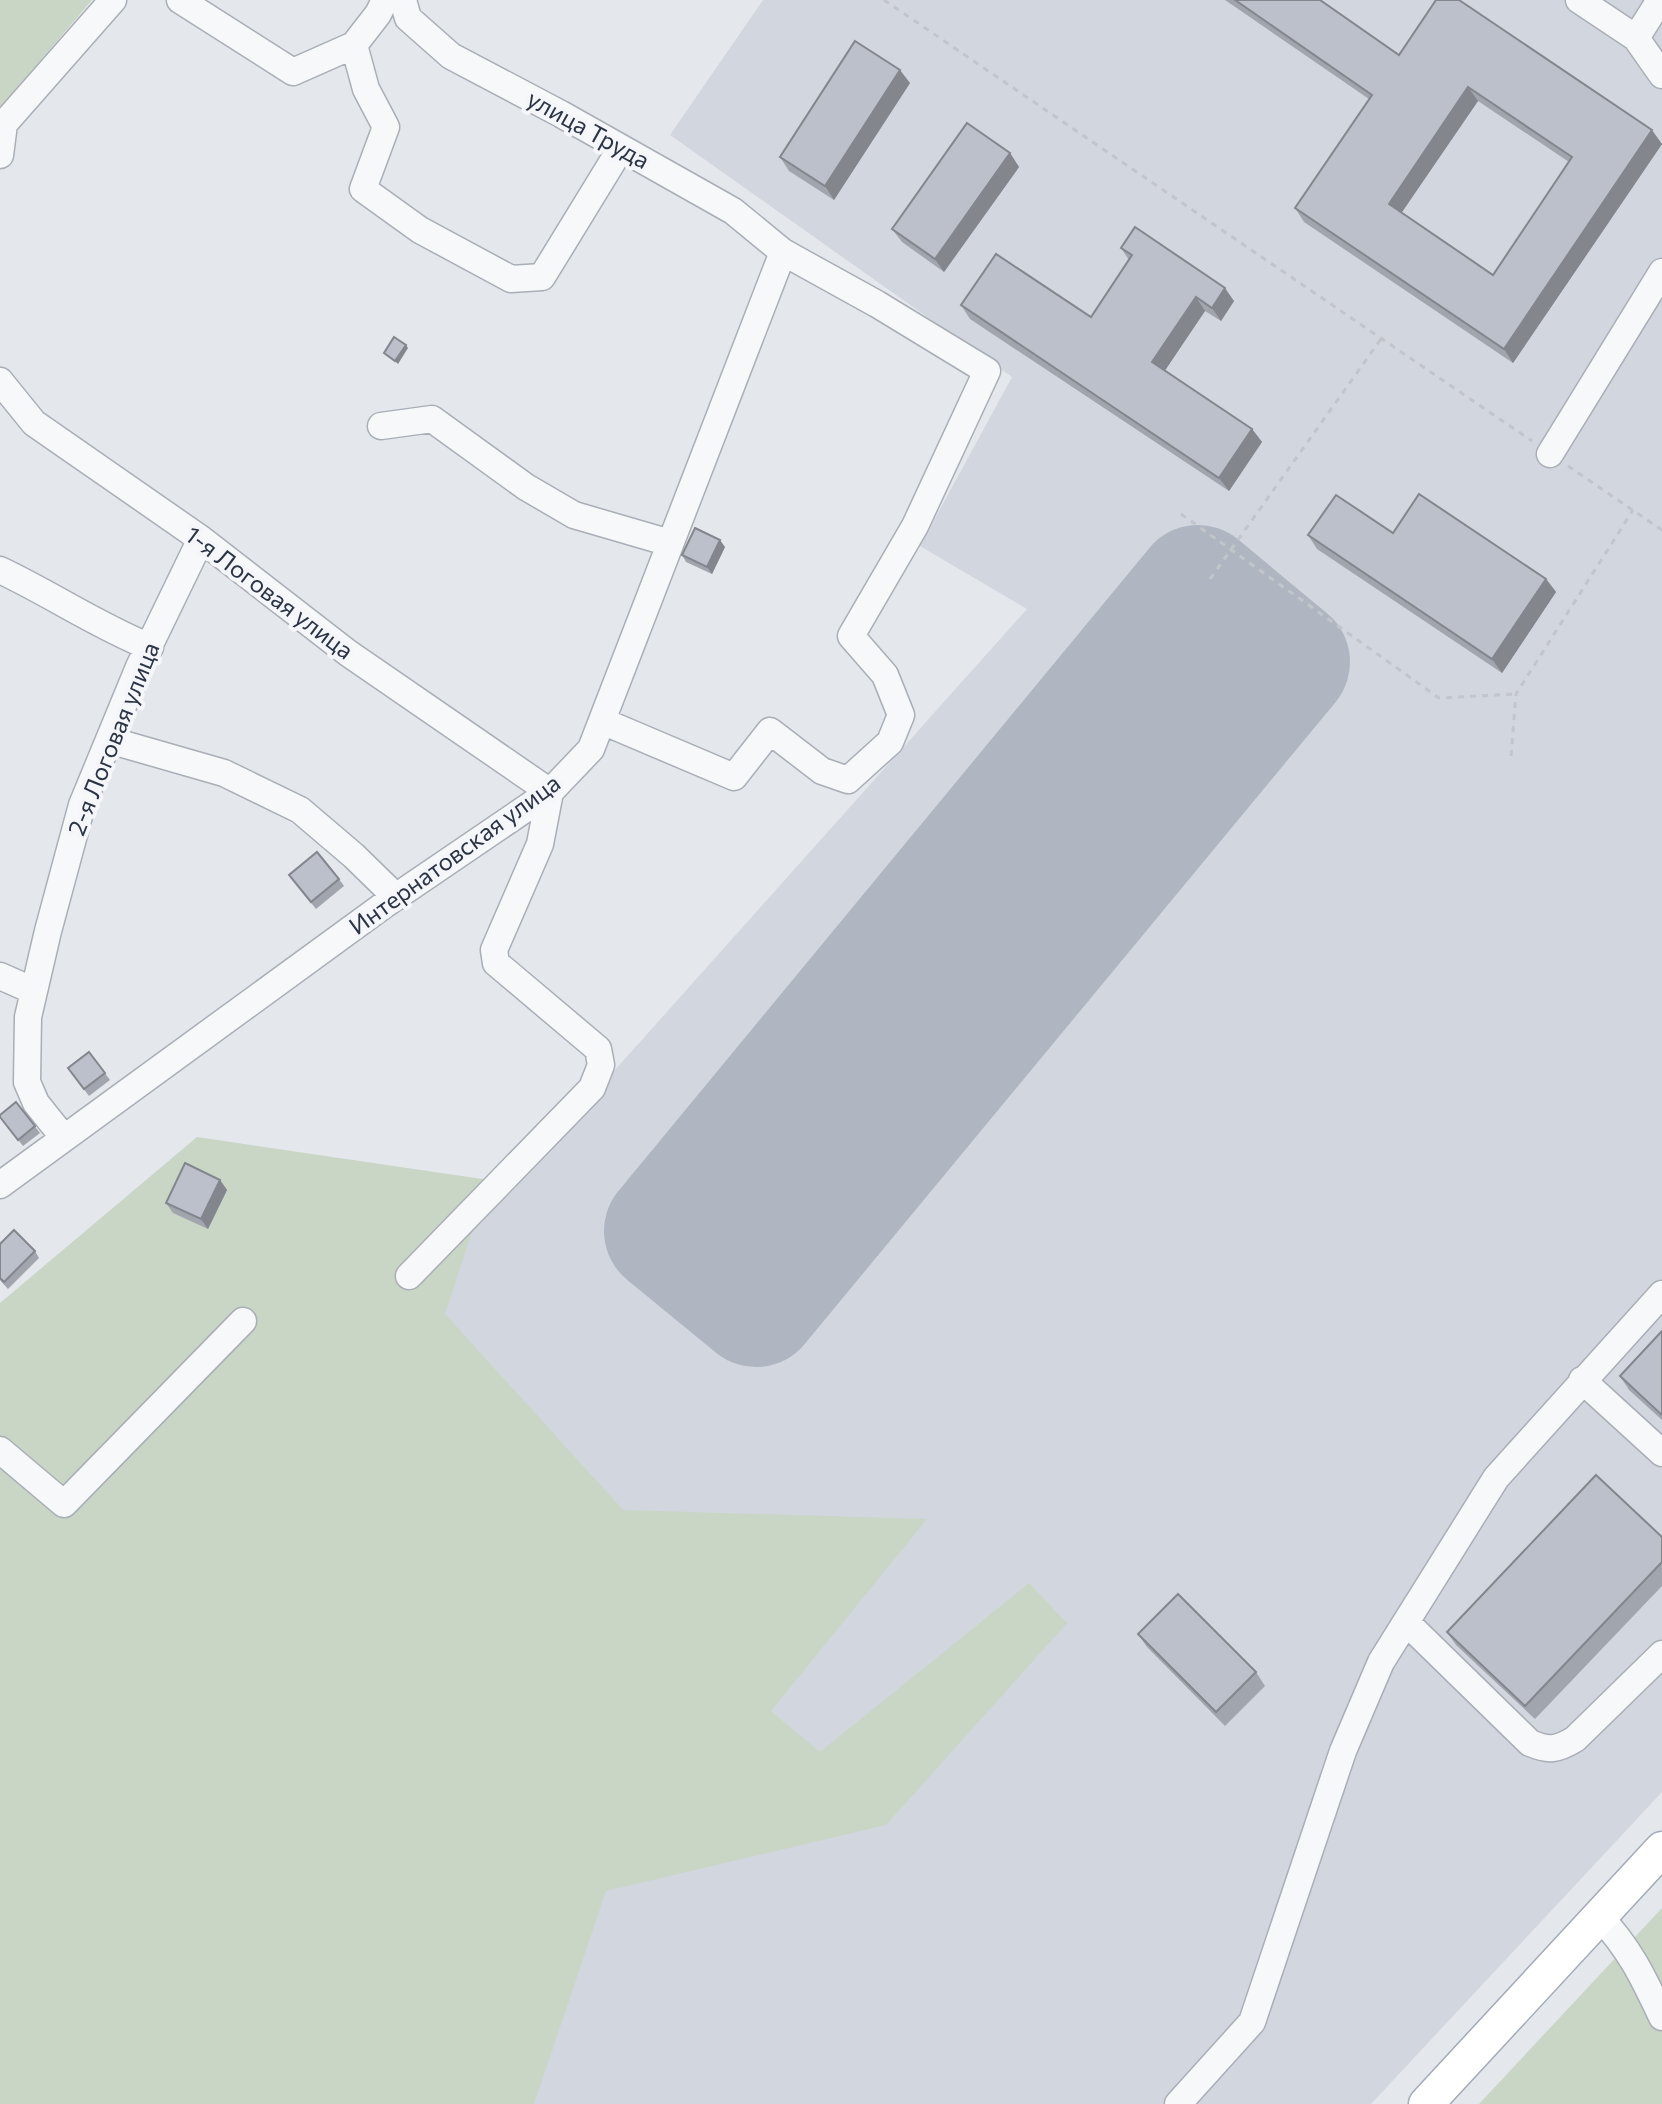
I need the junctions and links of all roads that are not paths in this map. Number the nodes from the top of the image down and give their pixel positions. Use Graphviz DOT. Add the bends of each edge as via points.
graph roads {
  1 [pos="113,0"];
  2 [pos="180,0"];
  3 [pos="385,0"];
  4 [pos="403,0"];
  5 [pos="1579,0"];
  6 [pos="1660,0"];
  7 [pos="1636,38"];
  8 [pos="354,45"];
  9 [pos="1662,75"];
  10 [pos="2,124"];
  11 [pos="621,148"];
  12 [pos="0,155"];
  13 [pos="783,252"];
  14 [pos="1662,272"];
  15 [pos="0,381"];
  16 [pos="381,426"];
  17 [pos="1550,454"];
  18 [pos="201,539"];
  19 [pos="670,543"];
  20 [pos="0,570"];
  21 [pos="150,647"];
  22 [pos="602,721"];
  23 [pos="109,740"];
  24 [pos="550,792"];
  25 [pos="396,897"];
  26 [pos="0,976"];
  27 [pos="34,991"];
  28 [pos="64,1138"];
  29 [pos="0,1185"];
  30 [pos="409,1276"];
  31 [pos="1662,1294"];
  32 [pos="243,1321"];
  33 [pos="1582,1380"];
  34 [pos="0,1450"];
  35 [pos="1662,1453"];
  36 [pos="1406,1622"];
  37 [pos="1662,1654"];
  38 [pos="1662,1849"];
  39 [pos="1599,1916"];
  40 [pos="1662,2017"];
  41 [pos="1178,2104"];
  42 [pos="1426,2104"];
  1 -- 10 [label="street"];
  2 -- 8 [label="street" via="293,72"];
  3 -- 8 [label="street"];
  4 -- 11 [label="street, улица Труда" via="408,18 451,56"];
  5 -- 7 [label="street"];
  6 -- 7 [label="street"];
  7 -- 9 [label="street"];
  8 -- 11 [label="street" via="366,89 386,127 363,189 420,230 511,279 542,277"];
  10 -- 12 [label="street"];
  11 -- 13 [label="street, улица Труда" via="733,211"];
  13 -- 19 [label="street, Интернатовская улица"];
  13 -- 22 [label="street, улица Труда" via="987,371 915,526 851,636 885,675 901,715 890,742 848,780 822,771 770,731 734,777"];
  14 -- 17 [label="street"];
  15 -- 18 [label="street, 1-я Логовая улица" via="34,423"];
  16 -- 19 [label="street" via="432,419 574,515"];
  18 -- 21 [label="street, 2-я Логовая улица"];
  18 -- 24 [label="street, 1-я Логовая улица" via="348,653"];
  19 -- 22 [label="street, Интернатовская улица"];
  20 -- 21 [label="street" via="108,630"];
  21 -- 23 [label="street, 2-я Логовая улица"];
  22 -- 24 [label="street, Интернатовская улица" via="591,749"];
  23 -- 25 [label="street" via="224,773 300,810"];
  23 -- 27 [label="street, 2-я Логовая улица" via="82,805"];
  24 -- 25 [label="street, Интернатовская улица"];
  24 -- 30 [label="street" via="540,844 494,950 496,963 598,1049 601,1065 592,1088"];
  25 -- 28 [label="street, Интернатовская улица"];
  26 -- 27 [label="street"];
  27 -- 28 [label="street, 2-я Логовая улица" via="27,1082 36,1103"];
  28 -- 29 [label="street, Интернатовская улица"];
  31 -- 33 [label="street"];
  32 -- 34 [label="street" via="64,1504"];
  33 -- 35 [label="street"];
  33 -- 36 [label="street" via="1496,1478"];
  36 -- 37 [label="street" via="1530,1743 1545,1750 1575,1739"];
  36 -- 41 [label="street" via="1381,1662 1343,1751 1252,2022"];
  38 -- 39 [label="main road"];
  39 -- 40 [label="street" via="1623,1942"];
  39 -- 42 [label="main road"];
}
